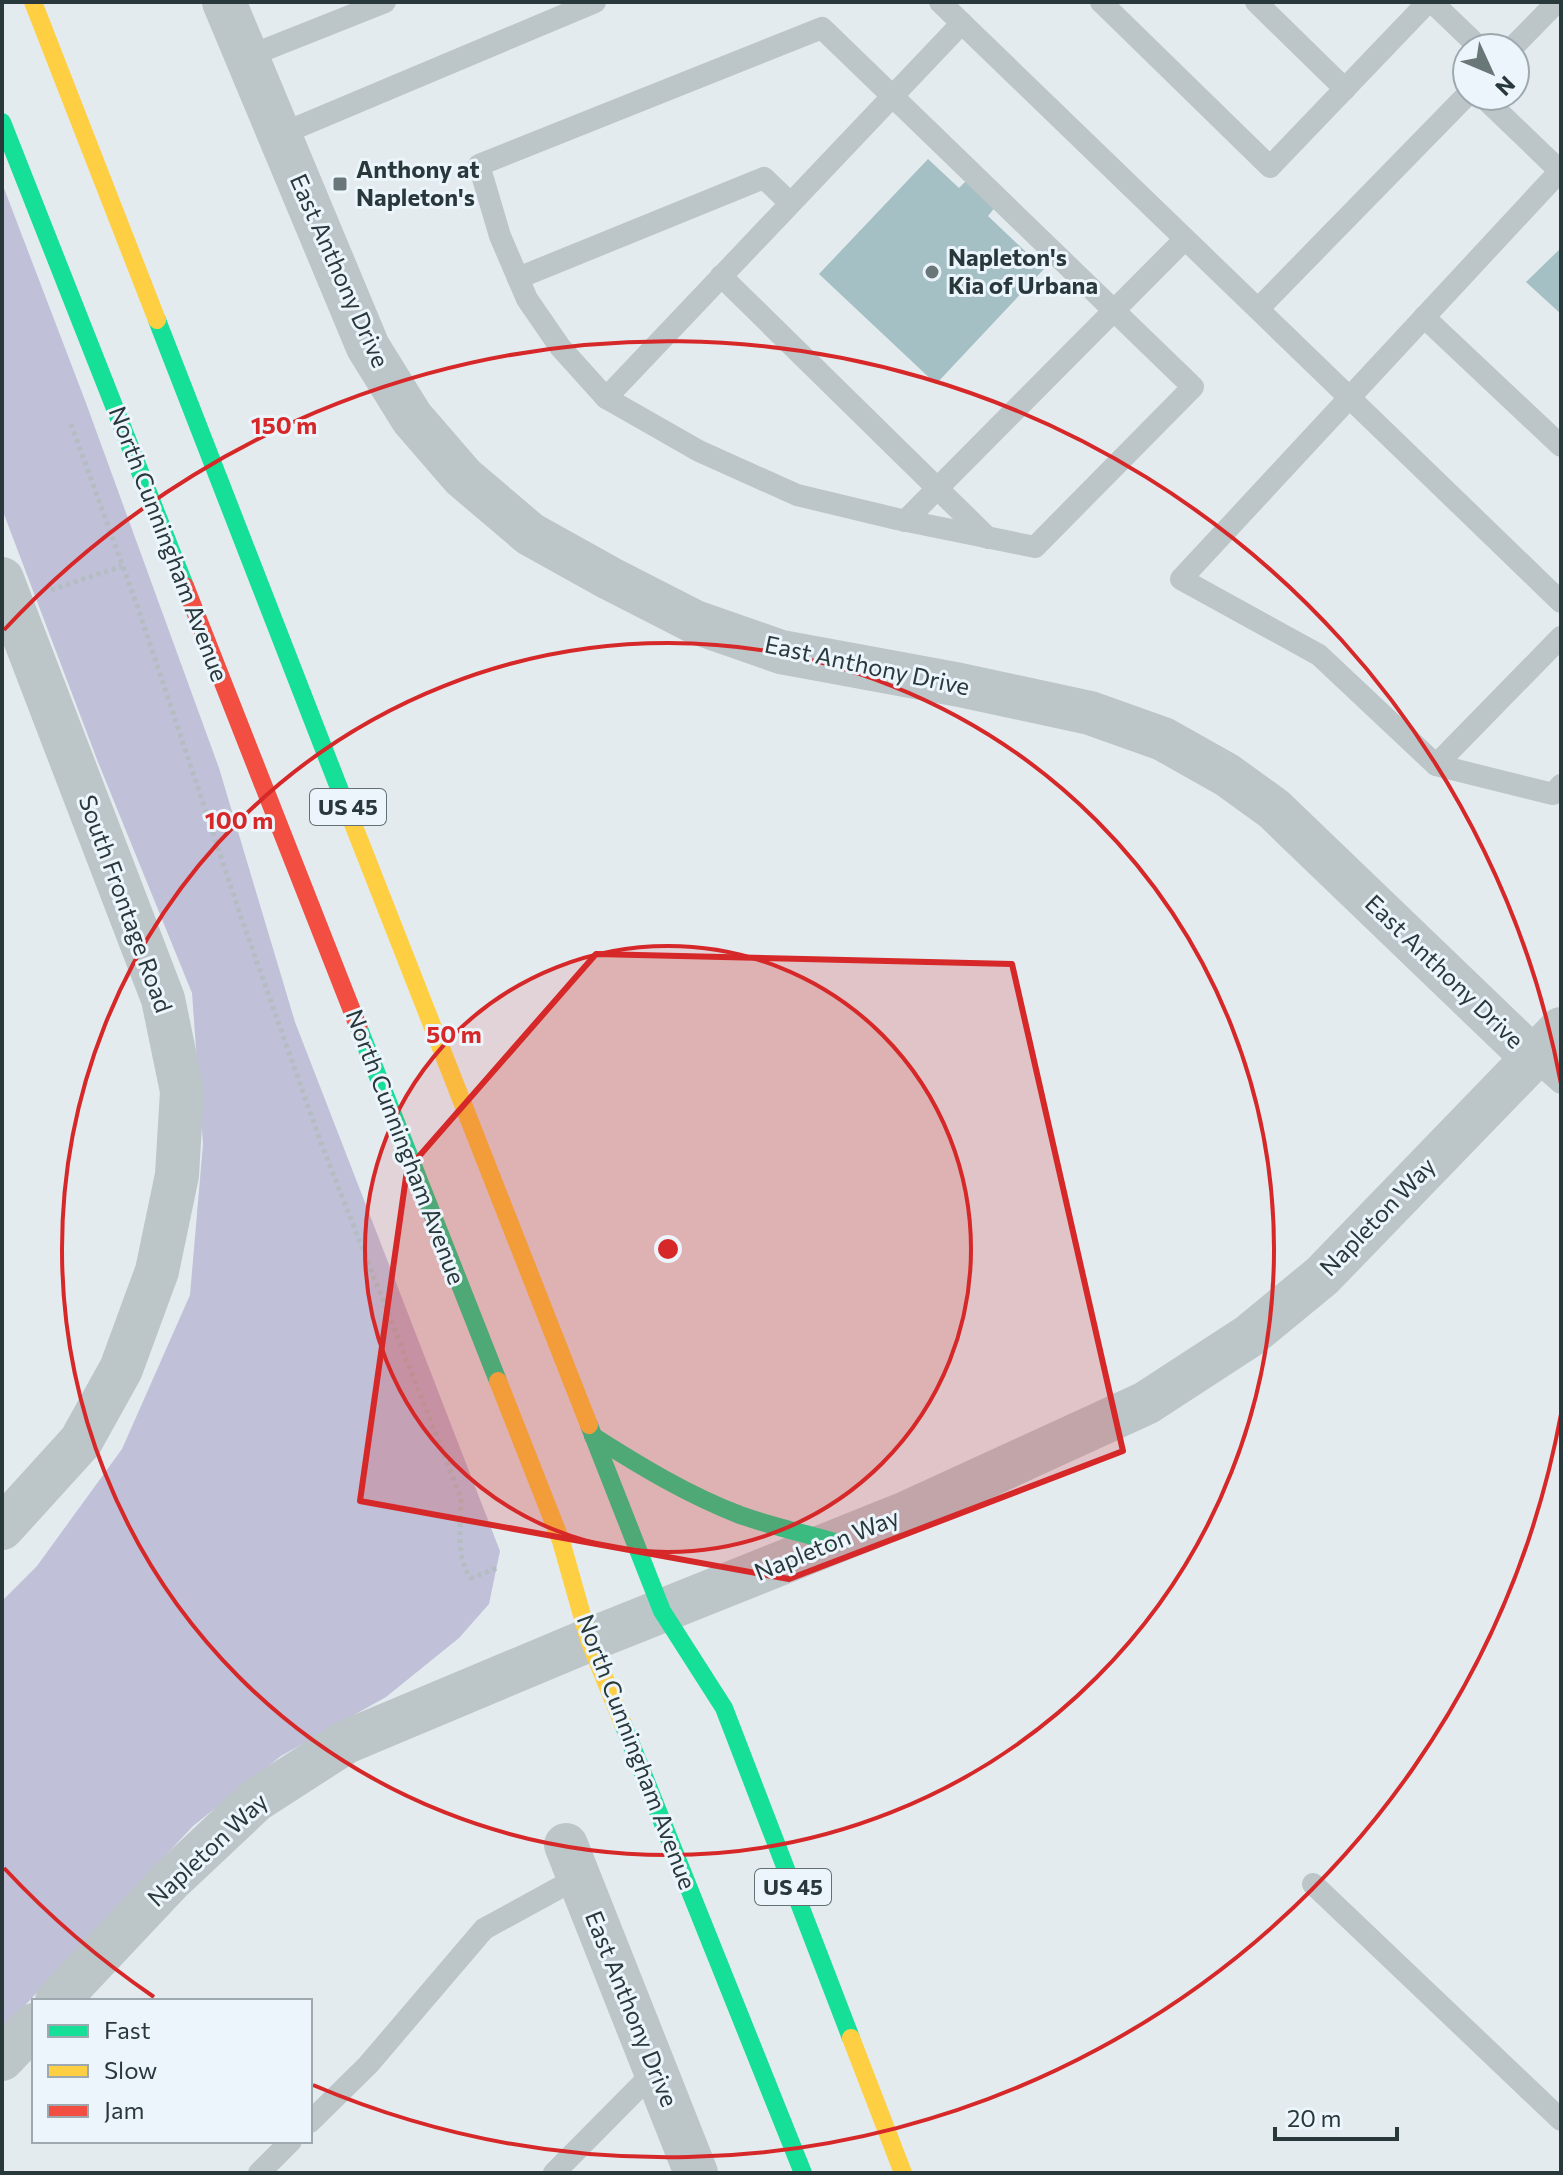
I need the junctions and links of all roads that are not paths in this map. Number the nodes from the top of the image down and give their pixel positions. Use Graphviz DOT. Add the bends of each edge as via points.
graph roads {
  1 [pos="33,2"];
  2 [pos="224,2"];
  3 [pos="385,2"];
  4 [pos="595,2"];
  5 [pos="940,2"];
  6 [pos="1101,2"];
  7 [pos="1256,2"];
  8 [pos="1430,2"];
  9 [pos="1557,2"];
  10 [pos="962,23"];
  11 [pos="1463,32"];
  12 [pos="1528,32"];
  13 [pos="247,57"];
  14 [pos="1345,89"];
  15 [pos="892,96"];
  16 [pos="1451,111"];
  17 [pos="1499,112"];
  18 [pos="2,122"];
  19 [pos="279,135"];
  20 [pos="790,203"];
  21 [pos="1185,239"];
  22 [pos="721,276"];
  23 [pos="518,278"];
  24 [pos="1258,309"];
  25 [pos="1114,310"];
  26 [pos="1424,317"];
  27 [pos="606,398"];
  28 [pos="1349,398"];
  29 [pos="1561,446"];
  30 [pos="938,488"];
  31 [pos="905,521"];
  32 [pos="988,538"];
  33 [pos="7,591"];
  34 [pos="1561,602"];
  35 [pos="1561,637"];
  36 [pos="1436,765"];
  37 [pos="1561,785"];
  38 [pos="1552,1057"];
  39 [pos="593,1436"];
  40 [pos="2,1528"];
  41 [pos="835,1542"];
  42 [pos="662,1611"];
  43 [pos="589,1640"];
  44 [pos="573,1861"];
  45 [pos="1313,1884"];
  46 [pos="59,1999"];
  47 [pos="32,2027"];
  48 [pos="2,2059"];
  49 [pos="656,2070"];
  50 [pos="312,2120"];
  51 [pos="1561,2120"];
  52 [pos="289,2143"];
  53 [pos="259,2173"];
  54 [pos="554,2173"];
  55 [pos="696,2173"];
  56 [pos="803,2173"];
  57 [pos="903,2173"];
  1 -- 39 [label="main road, US 45"];
  2 -- 13 [label="street, East Anthony Drive"];
  3 -- 13 [label="lane"];
  4 -- 19 [label="lane"];
  5 -- 10 [label="lane"];
  6 -- 14 [label="lane" via="1270,167"];
  7 -- 14 [label="lane"];
  8 -- 11 [label="lane"];
  8 -- 14 [label="lane"];
  9 -- 12 [label="lane"];
  10 -- 15 [label="lane"];
  10 -- 21 [label="lane"];
  13 -- 19 [label="street, East Anthony Drive"];
  15 -- 20 [label="lane"];
  15 -- 23 [label="lane" via="822,28 479,165"];
  15 -- 25 [label="lane"];
  16 -- 24 [label="lane"];
  17 -- 26 [label="lane" via="1560,171"];
  18 -- 43 [label="main road, North Cunningham Avenue / US 45" via="561,1541"];
  19 -- 38 [label="street, East Anthony Drive" via="368,347 412,418 463,477 530,534 695,622 781,652 1090,713 1163,739 1274,809"];
  20 -- 22 [label="lane"];
  20 -- 23 [label="lane" via="764,178"];
  21 -- 24 [label="lane"];
  21 -- 25 [label="lane"];
  22 -- 27 [label="lane"];
  22 -- 30 [label="lane"];
  23 -- 27 [label="lane" via="560,347"];
  24 -- 28 [label="lane"];
  25 -- 30 [label="lane"];
  25 -- 32 [label="lane" via="1193,387 1035,547"];
  26 -- 28 [label="lane"];
  26 -- 29 [label="lane"];
  27 -- 31 [label="lane" via="699,451 797,495"];
  28 -- 34 [label="lane"];
  28 -- 36 [label="lane" via="1181,579 1319,655"];
  30 -- 31 [label="lane"];
  30 -- 32 [label="lane"];
  31 -- 32 [label="lane"];
  33 -- 40 [label="street, South Frontage Road" via="163,999 182,1091 177,1175 157,1271 121,1369 81,1441"];
  35 -- 36 [label="lane"];
  36 -- 37 [label="lane" via="1553,794"];
  38 -- 41 [label="street, Napleton Way" via="1322,1276 1249,1336 1146,1403"];
  39 -- 41 [label="main road" via="676,1486 731,1511"];
  39 -- 42 [label="main road, US 45"];
  41 -- 42 [label="street, Napleton Way"];
  42 -- 43 [label="street, Napleton Way"];
  42 -- 57 [label="main road, US 45" via="724,1708"];
  43 -- 46 [label="street, Napleton Way" via="346,1742 256,1800 171,1880"];
  43 -- 56 [label="main road, North Cunningham Avenue / US 45"];
  44 -- 49 [label="street, East Anthony Drive"];
  44 -- 50 [label="lane" via="484,1929 368,2065"];
  45 -- 51 [label="lane"];
  47 -- 48 [label="street"];
  49 -- 54 [label="lane"];
  49 -- 55 [label="street, East Anthony Drive"];
  52 -- 53 [label="lane"];
}
